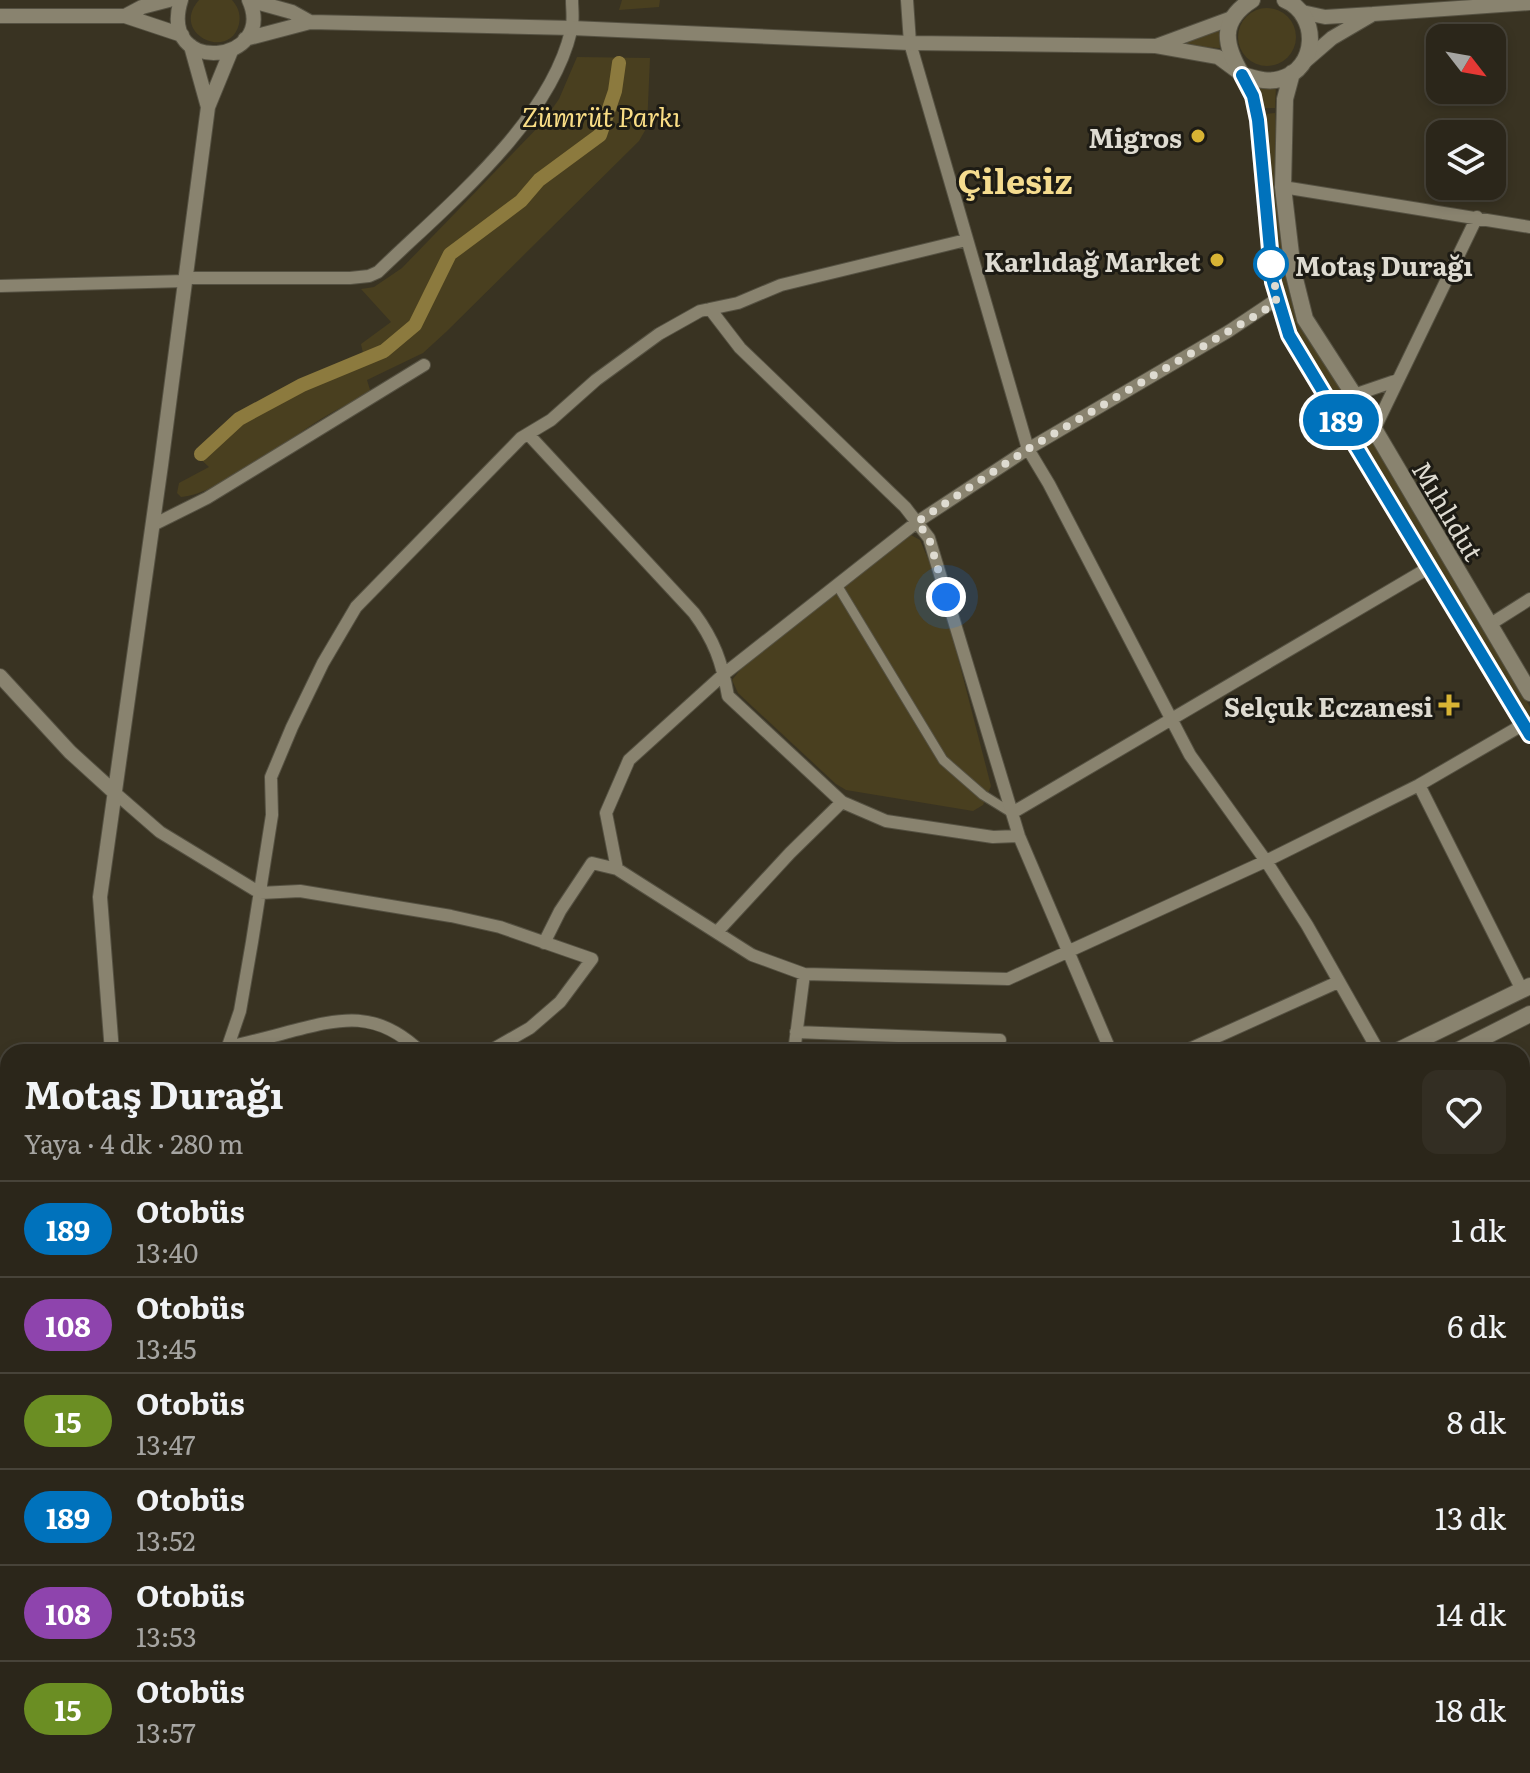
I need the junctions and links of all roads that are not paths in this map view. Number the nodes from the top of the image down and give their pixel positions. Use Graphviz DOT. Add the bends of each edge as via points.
graph roads {
  1 [pos="169,0"];
  2 [pos="181,0"];
  3 [pos="249,0"];
  4 [pos="572,0"];
  5 [pos="907,0"];
  6 [pos="1530,3"];
  7 [pos="1292,4"];
  8 [pos="1242,6"];
  9 [pos="1373,14"];
  10 [pos="0,16"];
  11 [pos="125,16"];
  12 [pos="310,22"];
  13 [pos="572,28"];
  14 [pos="245,39"];
  15 [pos="186,40"];
  16 [pos="910,43"];
  17 [pos="1156,46"];
  18 [pos="231,51"];
  19 [pos="1298,68"];
  20 [pos="1242,75"];
  21 [pos="208,107"];
  22 [pos="1283,187"];
  23 [pos="1477,217"];
  24 [pos="1530,227"];
  25 [pos="966,240"];
  26 [pos="185,280"];
  27 [pos="0,286"];
  28 [pos="1277,299"];
  29 [pos="710,309"];
  30 [pos="424,365"];
  31 [pos="1398,380"];
  32 [pos="1354,395"];
  33 [pos="1374,430"];
  34 [pos="528,434"];
  35 [pos="1028,449"];
  36 [pos="917,522"];
  37 [pos="153,525"];
  38 [pos="1430,567"];
  39 [pos="837,585"];
  40 [pos="1530,599"];
  41 [pos="1489,625"];
  42 [pos="724,674"];
  43 [pos="0,676"];
  44 [pos="1530,693"];
  45 [pos="1171,720"];
  46 [pos="1527,730"];
  47 [pos="1419,785"];
  48 [pos="114,792"];
  49 [pos="842,802"];
  50 [pos="1012,813"];
  51 [pos="1019,836"];
  52 [pos="1266,861"];
  53 [pos="617,869"];
  54 [pos="260,893"];
  55 [pos="717,932"];
  56 [pos="544,943"];
  57 [pos="1068,952"];
  58 [pos="804,974"];
  59 [pos="1338,982"];
  60 [pos="1526,988"];
  61 [pos="1530,1014"];
  62 [pos="796,1032"];
  63 [pos="1000,1040"];
  64 [pos="111,1044"];
  65 [pos="229,1044"];
  66 [pos="248,1044"];
  67 [pos="409,1044"];
  68 [pos="502,1044"];
  69 [pos="795,1044"];
  70 [pos="1108,1044"];
  71 [pos="1201,1044"];
  72 [pos="1374,1044"];
  73 [pos="1411,1044"];
  74 [pos="1471,1044"];
  1 -- 11 [label="street"];
  2 -- 15 [label="street" via="177,13"];
  3 -- 12 [label="street"];
  3 -- 14 [label="street" via="253,18"];
  4 -- 13 [label="street"];
  5 -- 16 [label="street"];
  6 -- 9 [label="street"];
  7 -- 9 [label="street" via="1325,17"];
  7 -- 19 [label="main road, Mıhlıdut" via="1309,24 1311,37"];
  8 -- 17 [label="street"];
  8 -- 20 [label="main road, Mıhlıdut" via="1227,30 1231,58"];
  9 -- 19 [label="street" via="1332,38"];
  10 -- 11 [label="street"];
  11 -- 15 [label="street"];
  12 -- 13 [label="street"];
  12 -- 14 [label="street"];
  13 -- 16 [label="street"];
  13 -- 26 [label="street" via="546,93 528,119 378,272 350,278"];
  14 -- 18 [label="street"];
  15 -- 18 [label="street" via="212,54"];
  15 -- 21 [label="street"];
  16 -- 17 [label="street"];
  16 -- 25 [label="street"];
  17 -- 20 [label="street" via="1218,57"];
  18 -- 21 [label="street"];
  19 -- 20 [label="main road" via="1265,81"];
  19 -- 22 [label="main road, Mıhlıdut" via="1285,99"];
  20 -- 28 [label="main road, Mıhlıdut" via="1258,120"];
  21 -- 26 [label="street"];
  22 -- 23 [label="street"];
  22 -- 32 [label="main road, Mıhlıdut" via="1305,319"];
  23 -- 24 [label="street"];
  23 -- 31 [label="street"];
  25 -- 29 [label="street" via="781,285"];
  25 -- 35 [label="street"];
  26 -- 27 [label="street"];
  26 -- 37 [label="street"];
  28 -- 35 [label="street"];
  28 -- 38 [label="main road, Mıhlıdut" via="1289,335"];
  29 -- 34 [label="street" via="659,334"];
  29 -- 36 [label="street" via="740,348"];
  30 -- 37 [label="street" via="207,498"];
  31 -- 32 [label="street"];
  31 -- 33 [label="street"];
  32 -- 33 [label="main road, Mıhlıdut"];
  33 -- 41 [label="main road, Mıhlıdut"];
  34 -- 42 [label="street" via="694,613 712,638"];
  34 -- 54 [label="street" via="356,607 323,663 271,777 272,815"];
  35 -- 36 [label="street"];
  35 -- 45 [label="street"];
  36 -- 39 [label="street"];
  36 -- 50 [label="street" via="929,538"];
  37 -- 48 [label="street"];
  38 -- 45 [label="street"];
  38 -- 46 [label="main road, Mıhlıdut"];
  39 -- 42 [label="street"];
  39 -- 50 [label="street" via="943,760"];
  40 -- 41 [label="street"];
  41 -- 44 [label="main road, Mıhlıdut"];
  42 -- 49 [label="street" via="728,696"];
  42 -- 53 [label="street" via="629,760 606,813"];
  43 -- 48 [label="street"];
  45 -- 50 [label="street"];
  45 -- 52 [label="street"];
  46 -- 47 [label="street"];
  47 -- 52 [label="street"];
  47 -- 60 [label="street"];
  48 -- 54 [label="street" via="160,832"];
  48 -- 64 [label="street" via="100,897"];
  49 -- 51 [label="street" via="886,821"];
  49 -- 55 [label="street"];
  50 -- 51 [label="street"];
  51 -- 57 [label="street"];
  52 -- 57 [label="street"];
  52 -- 59 [label="street"];
  53 -- 55 [label="street"];
  53 -- 56 [label="street" via="592,863"];
  54 -- 56 [label="street" via="343,896 475,922"];
  54 -- 65 [label="street" via="240,1011"];
  55 -- 58 [label="street" via="752,955"];
  56 -- 68 [label="street" via="592,959 560,1002"];
  57 -- 58 [label="street" via="1008,979"];
  57 -- 70 [label="street"];
  58 -- 62 [label="street"];
  59 -- 71 [label="street"];
  59 -- 72 [label="street"];
  60 -- 73 [label="main road"];
  61 -- 74 [label="main road"];
  62 -- 63 [label="street"];
  62 -- 69 [label="street"];
  66 -- 67 [label="street" via="338,1019 367,1021"];
}
